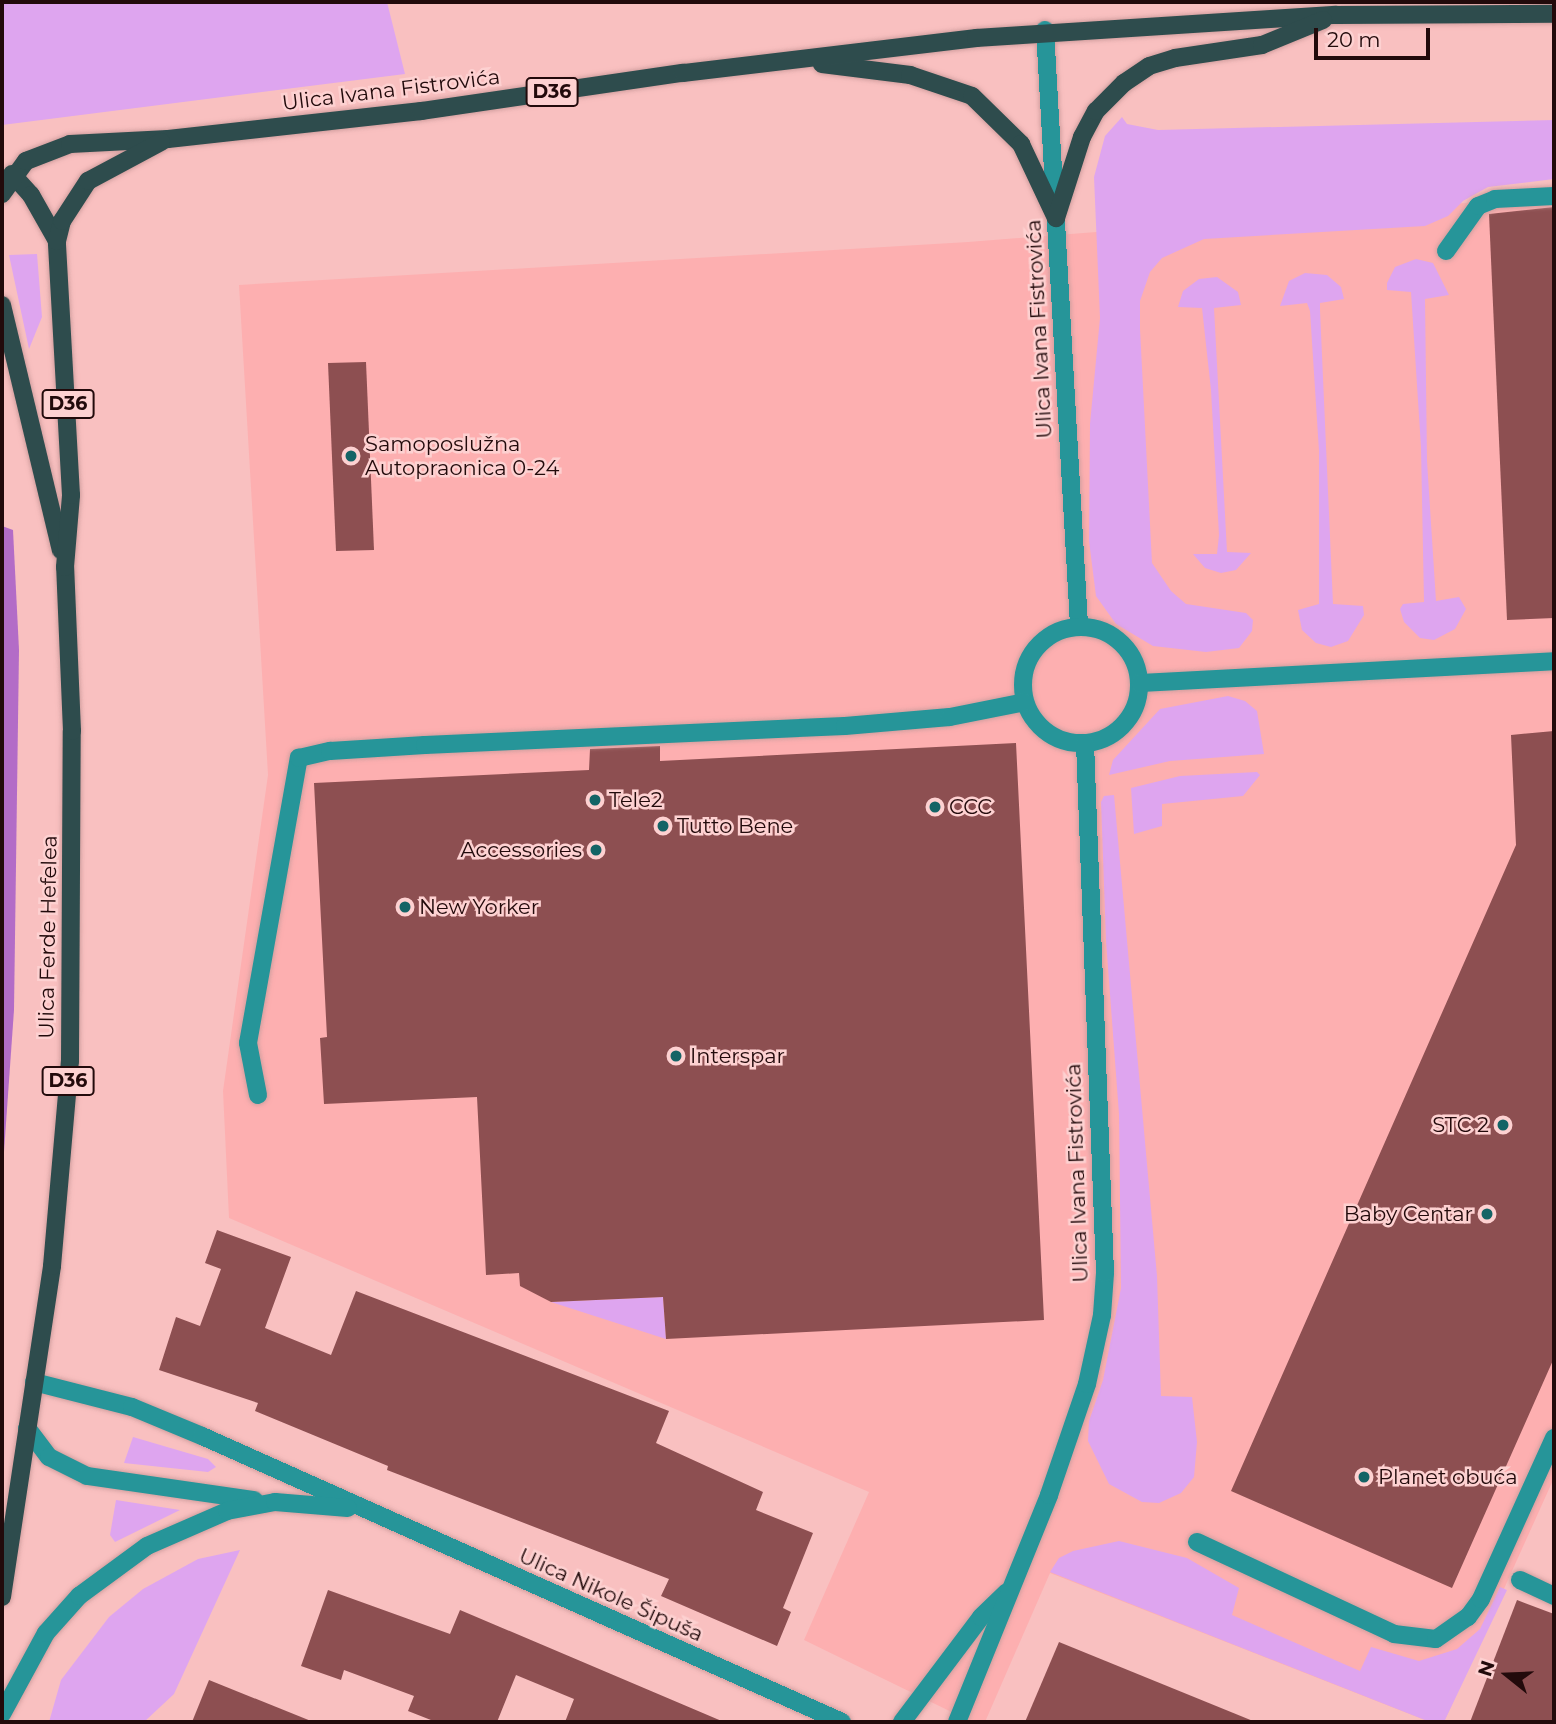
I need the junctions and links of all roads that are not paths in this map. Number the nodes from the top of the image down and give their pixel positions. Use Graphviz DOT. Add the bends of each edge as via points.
graph roads {
  1 [pos="1554,14"];
  2 [pos="1336,15"];
  3 [pos="1045,30"];
  4 [pos="794,60"];
  5 [pos="168,139"];
  6 [pos="7,172"];
  7 [pos="2,194"];
  8 [pos="1554,196"];
  9 [pos="1056,218"];
  10 [pos="57,242"];
  11 [pos="1446,251"];
  12 [pos="2,305"];
  13 [pos="6,334"];
  14 [pos="65,567"];
  15 [pos="1079,626"];
  16 [pos="1554,661"];
  17 [pos="1140,683"];
  18 [pos="1025,702"];
  19 [pos="1085,743"];
  20 [pos="258,1095"];
  21 [pos="34,1382"];
  22 [pos="27,1428"];
  23 [pos="1554,1438"];
  24 [pos="275,1502"];
  25 [pos="362,1510"];
  26 [pos="1197,1542"];
  27 [pos="1520,1580"];
  28 [pos="1012,1587"];
  29 [pos="1554,1596"];
  30 [pos="2,1597"];
  31 [pos="2,1714"];
  32 [pos="842,1722"];
  33 [pos="902,1722"];
  34 [pos="957,1722"];
  1 -- 2 [label="main road, Ulica Ivana Fistrovića / D36"];
  2 -- 3 [label="main road, Ulica Ivana Fistrovića / D36"];
  2 -- 9 [label="main road" via="1262,45 1149,66 1124,83 1096,111 1082,137"];
  3 -- 4 [label="main road, Ulica Ivana Fistrovića / D36"];
  3 -- 9 [label="street, Ulica Ivana Fistrovića"];
  4 -- 5 [label="main road, Ulica Ivana Fistrovića / D36" via="421,111"];
  4 -- 9 [label="main road" via="910,75 972,96 1021,144"];
  5 -- 6 [label="main road, Ulica Ivana Fistrovića / D36" via="70,144 47,149"];
  5 -- 10 [label="main road, Ulica Ferde Hefelea / D36" via="89,181 62,221"];
  6 -- 7 [label="main road, D36"];
  6 -- 10 [label="main road" via="31,195"];
  8 -- 11 [label="street" via="1495,199 1478,206"];
  9 -- 15 [label="street, Ulica Ivana Fistrovića"];
  10 -- 14 [label="main road, Ulica Ferde Hefelea / D36" via="71,495"];
  12 -- 13 [label="main road, Ulica Ferde Hefelea / D36"];
  13 -- 14 [label="main road, Ulica Ferde Hefelea / D36"];
  14 -- 21 [label="main road, Ulica Ferde Hefelea / D36" via="72,731 70,1061 54,1246"];
  15 -- 17 [label="street" via="1105,631 1126,646"];
  15 -- 18 [label="street" via="1046,638 1034,651 1023,684"];
  16 -- 17 [label="street"];
  17 -- 19 [label="street" via="1139,698 1125,724 1107,737"];
  18 -- 19 [label="street" via="1048,733"];
  18 -- 20 [label="street" via="950,717 845,726 425,745 330,751 299,758 248,1043"];
  19 -- 28 [label="street, Ulica Ivana Fistrovića" via="1105,1273 1102,1315 1087,1384"];
  21 -- 22 [label="main road, Ulica Ferde Hefelea / D36"];
  21 -- 25 [label="street, Ulica Nikole Šipuša" via="132,1407"];
  22 -- 24 [label="street, Ulica Nikole Šipuša" via="49,1457 87,1476"];
  22 -- 30 [label="main road, Ulica Ferde Hefelea / D36"];
  23 -- 26 [label="street" via="1481,1599 1468,1617 1436,1639 1407,1638 1370,1625"];
  24 -- 25 [label="street, Ulica Nikole Šipuša"];
  24 -- 31 [label="street, Ulica Nikole Šipuša" via="187,1525 110,1571 46,1633"];
  25 -- 32 [label="street, Ulica Nikole Šipuša"];
  27 -- 29 [label="street"];
  28 -- 33 [label="street, Ulica Ivana Fistrovića" via="981,1617"];
  28 -- 34 [label="street, Ulica Ivana Fistrovića"];
}
